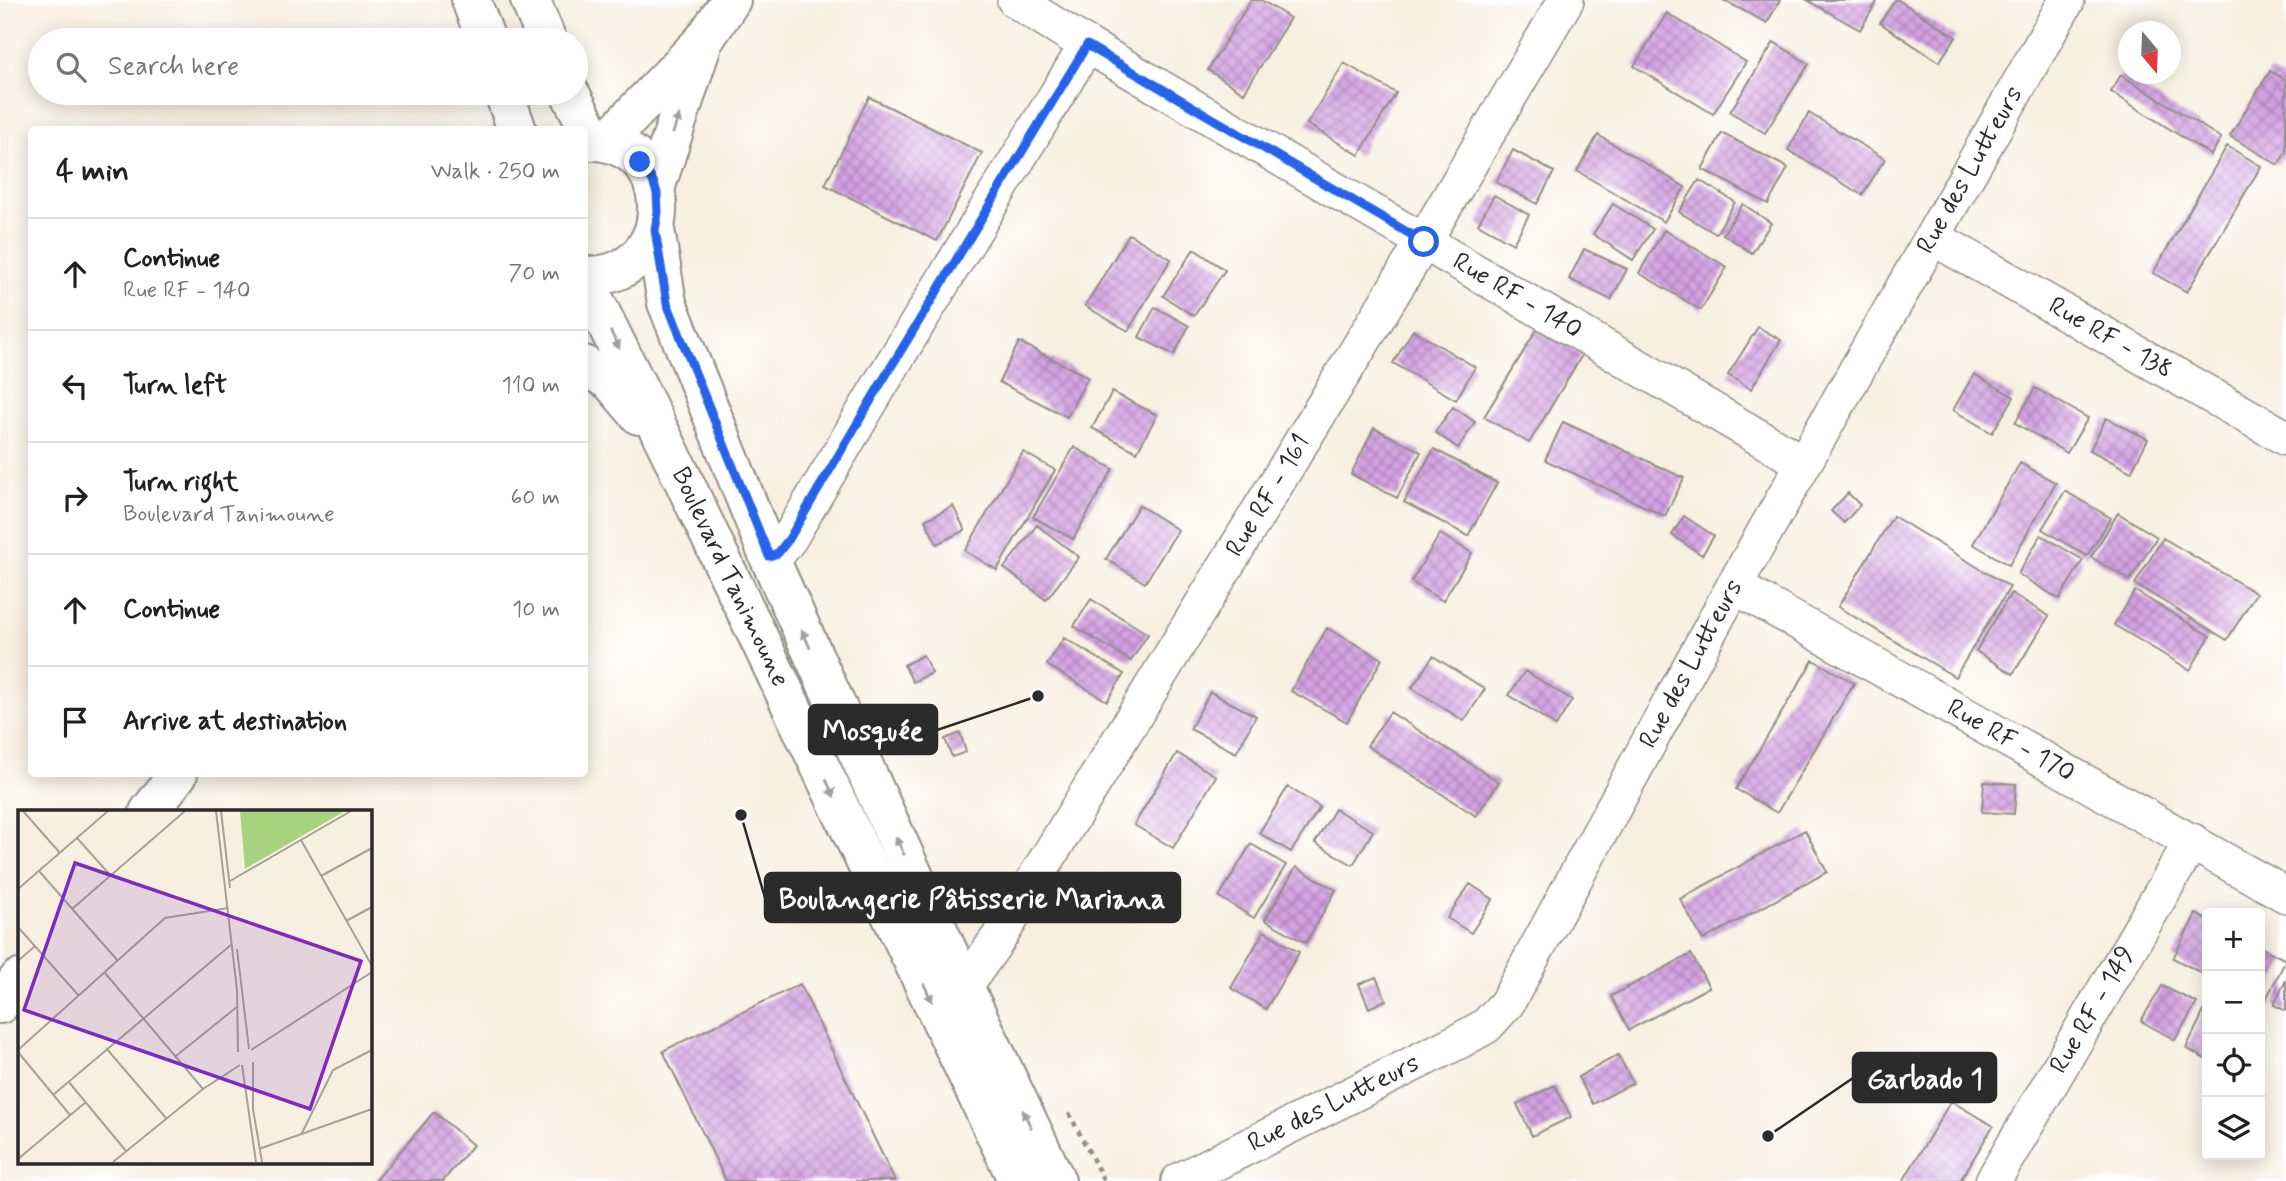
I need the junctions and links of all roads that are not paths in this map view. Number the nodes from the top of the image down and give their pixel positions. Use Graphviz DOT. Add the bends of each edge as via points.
graph roads {
  1 [pos="471,0"];
  2 [pos="530,0"];
  3 [pos="730,0"];
  4 [pos="1015,0"];
  5 [pos="1566,0"];
  6 [pos="2067,0"];
  7 [pos="482,28"];
  8 [pos="542,28"];
  9 [pos="704,40"];
  10 [pos="1087,45"];
  11 [pos="508,105"];
  12 [pos="576,105"];
  13 [pos="516,126"];
  14 [pos="587,126"];
  15 [pos="595,141"];
  16 [pos="655,189"];
  17 [pos="655,230"];
  18 [pos="1934,238"];
  19 [pos="1424,242"];
  20 [pos="588,276"];
  21 [pos="588,285"];
  22 [pos="588,368"];
  23 [pos="2286,438"];
  24 [pos="669,450"];
  25 [pos="1804,463"];
  26 [pos="769,556"];
  27 [pos="1734,586"];
  28 [pos="176,777"];
  29 [pos="151,810"];
  30 [pos="2192,841"];
  31 [pos="2286,895"];
  32 [pos="18,980"];
  33 [pos="964,987"];
  34 [pos="0,1004"];
  35 [pos="2002,1178"];
  36 [pos="1018,1181"];
  37 [pos="1056,1181"];
  38 [pos="1179,1181"];
  1 -- 7 [label="main road"];
  2 -- 8 [label="main road"];
  3 -- 9 [label="main road"];
  4 -- 10 [label="street, Rue RF - 140"];
  5 -- 19 [label="street, Rue RF - 161"];
  6 -- 18 [label="street, Rue des Lutteurs"];
  9 -- 15 [label="main road"];
  16 -- 9 [label="main road, one-way"];
  10 -- 19 [label="street, Rue RF - 140"];
  10 -- 26 [label="street" via="789,539 778,553"];
  11 -- 13 [label="main road"];
  12 -- 14 [label="main road"];
  15 -- 16 [label="main road" via="621,148 640,162"];
  16 -- 17 [label="main road, Boulevard Tanimoune"];
  17 -- 20 [label="main road" via="630,263 608,274"];
  17 -- 26 [label="main road, Boulevard Tanimoune" via="667,303"];
  18 -- 23 [label="street, Rue RF - 138"];
  18 -- 25 [label="street, Rue des Lutteurs"];
  19 -- 25 [label="street, Rue RF - 140"];
  19 -- 33 [label="street, Rue RF - 161" via="1000,936"];
  21 -- 24 [label="main road, Boulevard Tanimoune, one-way"];
  22 -- 24 [label="main road" via="611,382"];
  24 -- 36 [label="main road, Boulevard Tanimoune, one-way"];
  25 -- 27 [label="street, Rue des Lutteurs"];
  33 -- 26 [label="main road, Boulevard Tanimoune, one-way"];
  27 -- 30 [label="street, Rue RF - 170"];
  27 -- 38 [label="street, Rue des Lutteurs" via="1507,1003 1486,1026"];
  28 -- 29 [label="main road"];
  30 -- 31 [label="street, Rue RF - 170"];
  30 -- 35 [label="street, Rue RF - 149"];
  32 -- 34 [label="main road"];
  37 -- 33 [label="main road, Boulevard Tanimoune, one-way"];
}
